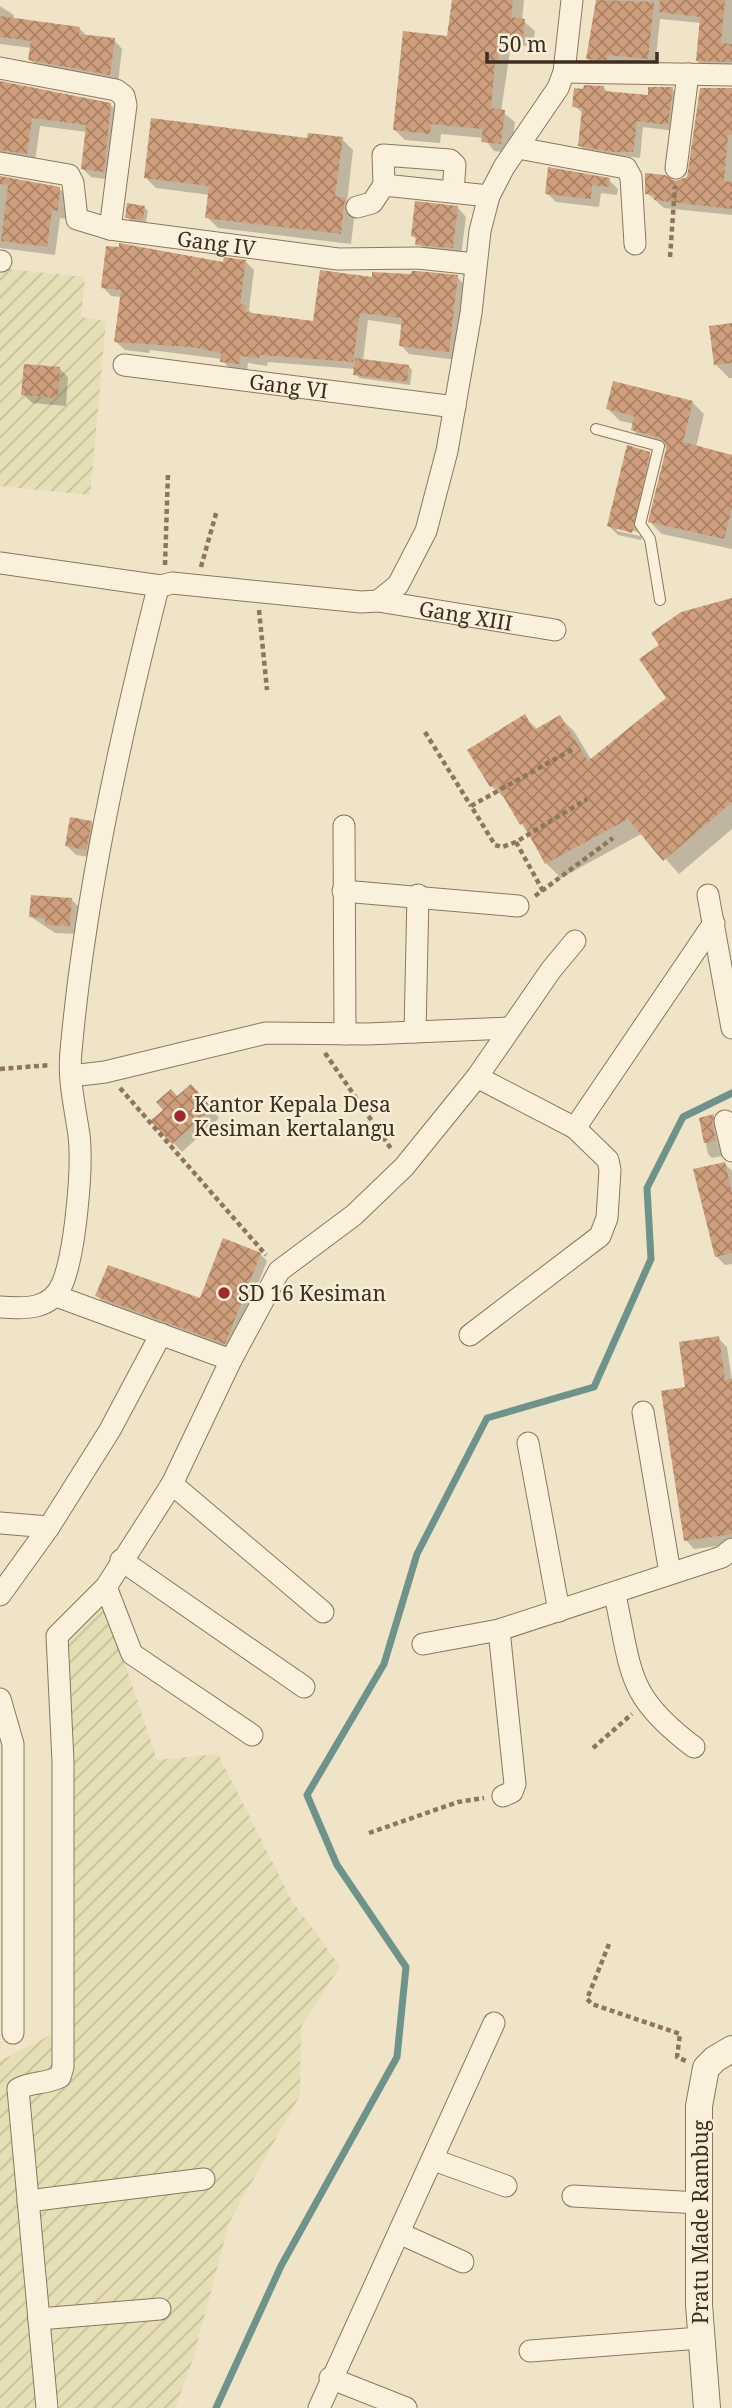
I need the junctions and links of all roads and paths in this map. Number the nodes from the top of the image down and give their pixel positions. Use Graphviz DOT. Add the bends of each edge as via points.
graph roads {
  1 [pos="572,0"];
  2 [pos="0,68"];
  3 [pos="564,72"];
  4 [pos="688,74"];
  5 [pos="732,75"];
  6 [pos="518,148"];
  7 [pos="0,163"];
  8 [pos="676,168"];
  9 [pos="384,185"];
  10 [pos="453,192"];
  11 [pos="489,196"];
  12 [pos="357,207"];
  13 [pos="110,229"];
  14 [pos="635,244"];
  15 [pos="670,257"];
  16 [pos="475,264"];
  17 [pos="124,365"];
  18 [pos="455,407"];
  19 [pos="596,429"];
  20 [pos="168,472"];
  21 [pos="217,510"];
  22 [pos="0,563"];
  23 [pos="163,585"];
  24 [pos="195,585"];
  25 [pos="257,592"];
  26 [pos="660,600"];
  27 [pos="378,601"];
  28 [pos="555,630"];
  29 [pos="267,690"];
  30 [pos="425,732"];
  31 [pos="573,749"];
  32 [pos="587,799"];
  33 [pos="471,806"];
  34 [pos="344,826"];
  35 [pos="613,838"];
  36 [pos="516,842"];
  37 [pos="343,891"];
  38 [pos="543,891"];
  39 [pos="418,895"];
  40 [pos="708,895"];
  41 [pos="518,906"];
  42 [pos="714,923"];
  43 [pos="575,941"];
  44 [pos="510,1028"];
  45 [pos="732,1028"];
  46 [pos="311,1032"];
  47 [pos="415,1032"];
  48 [pos="345,1034"];
  49 [pos="0,1069"];
  50 [pos="70,1070"];
  51 [pos="105,1072"];
  52 [pos="477,1077"];
  53 [pos="725,1121"];
  54 [pos="575,1128"];
  55 [pos="732,1152"];
  56 [pos="404,1167"];
  57 [pos="279,1271"];
  58 [pos="56,1296"];
  59 [pos="0,1307"];
  60 [pos="161,1335"];
  61 [pos="470,1335"];
  62 [pos="231,1360"];
  63 [pos="643,1412"];
  64 [pos="528,1443"];
  65 [pos="172,1485"];
  66 [pos="0,1523"];
  67 [pos="49,1527"];
  68 [pos="732,1549"];
  69 [pos="121,1560"];
  70 [pos="670,1573"];
  71 [pos="106,1587"];
  72 [pos="0,1595"];
  73 [pos="615,1595"];
  74 [pos="559,1611"];
  75 [pos="323,1612"];
  76 [pos="499,1630"];
  77 [pos="423,1644"];
  78 [pos="304,1687"];
  79 [pos="0,1699"];
  80 [pos="644,1703"];
  81 [pos="252,1735"];
  82 [pos="7,1743"];
  83 [pos="694,1747"];
  84 [pos="593,1748"];
  85 [pos="503,1796"];
  86 [pos="369,1833"];
  87 [pos="608,1944"];
  88 [pos="494,2023"];
  89 [pos="13,2033"];
  90 [pos="732,2049"];
  91 [pos="706,2068"];
  92 [pos="434,2160"];
  93 [pos="204,2179"];
  94 [pos="506,2186"];
  95 [pos="573,2196"];
  96 [pos="28,2202"];
  97 [pos="699,2203"];
  98 [pos="399,2233"];
  99 [pos="463,2262"];
  100 [pos="160,2309"];
  101 [pos="39,2319"];
  102 [pos="700,2337"];
  103 [pos="530,2351"];
  104 [pos="330,2378"];
  105 [pos="47,2408"];
  106 [pos="319,2408"];
  107 [pos="406,2408"];
  108 [pos="707,2408"];
  1 -- 3 [label="street"];
  2 -- 13 [label="street" via="116,90 124,96"];
  3 -- 4 [label="street"];
  3 -- 6 [label="street" via="545,111"];
  4 -- 5 [label="street"];
  4 -- 8 [label="street"];
  6 -- 11 [label="street"];
  6 -- 14 [label="street" via="626,168 631,177"];
  7 -- 13 [label="street, Gang IV" via="69,175 77,219"];
  8 -- 15 [label="path"];
  9 -- 10 [label="street"];
  9 -- 10 [label="street" via="383,155 450,160 455,165"];
  9 -- 12 [label="street" via="372,203"];
  10 -- 11 [label="street"];
  11 -- 16 [label="street"];
  13 -- 16 [label="street, Gang IV" via="338,259 418,258"];
  16 -- 18 [label="street"];
  17 -- 18 [label="street, Gang VI"];
  18 -- 27 [label="street" via="426,531 398,585"];
  19 -- 26 [label="lane" via="659,446 640,524 650,539"];
  20 -- 23 [label="path"];
  21 -- 24 [label="path"];
  22 -- 23 [label="street, Gang XIII"];
  23 -- 24 [label="street, Gang XIII"];
  23 -- 50 [label="street" via="96,861"];
  24 -- 25 [label="street, Gang XIII"];
  25 -- 27 [label="street, Gang XIII" via="335,602"];
  25 -- 29 [label="path"];
  27 -- 28 [label="street, Gang XIII"];
  30 -- 33 [label="path"];
  31 -- 33 [label="path"];
  32 -- 36 [label="path"];
  33 -- 36 [label="path" via="495,845"];
  34 -- 37 [label="street"];
  35 -- 38 [label="path"];
  36 -- 38 [label="path"];
  37 -- 39 [label="street"];
  37 -- 48 [label="street"];
  38 -- 41 [label="path"];
  39 -- 41 [label="street"];
  39 -- 47 [label="street"];
  40 -- 42 [label="street"];
  42 -- 45 [label="street"];
  42 -- 54 [label="street"];
  43 -- 44 [label="street"];
  44 -- 47 [label="street"];
  44 -- 52 [label="street"];
  46 -- 48 [label="street"];
  46 -- 51 [label="street" via="266,1033"];
  46 -- 56 [label="path"];
  47 -- 48 [label="street"];
  49 -- 50 [label="path"];
  50 -- 51 [label="street"];
  50 -- 58 [label="street" via="79,1170 74,1229 64,1280"];
  51 -- 57 [label="path"];
  52 -- 54 [label="street"];
  52 -- 56 [label="street"];
  53 -- 55 [label="street"];
  54 -- 61 [label="street" via="610,1165 604,1229"];
  56 -- 57 [label="street" via="354,1214"];
  57 -- 62 [label="street"];
  58 -- 59 [label="street" via="33,1308"];
  58 -- 60 [label="street"];
  60 -- 62 [label="street"];
  60 -- 67 [label="street" via="110,1430"];
  62 -- 65 [label="street"];
  63 -- 70 [label="street"];
  64 -- 74 [label="street"];
  65 -- 69 [label="street"];
  65 -- 75 [label="street"];
  66 -- 67 [label="street"];
  67 -- 72 [label="street"];
  68 -- 70 [label="street" via="723,1557"];
  69 -- 71 [label="street"];
  69 -- 78 [label="street"];
  70 -- 73 [label="street"];
  71 -- 81 [label="street" via="132,1654"];
  71 -- 96 [label="street" via="57,1636 64,1762 63,2067 60,2077 18,2089"];
  73 -- 74 [label="street"];
  73 -- 80 [label="street" via="631,1672"];
  74 -- 76 [label="street"];
  76 -- 77 [label="street"];
  76 -- 85 [label="street" via="515,1784 512,1792"];
  79 -- 82 [label="street"];
  80 -- 83 [label="street"];
  80 -- 84 [label="path"];
  82 -- 89 [label="street"];
  85 -- 86 [label="path" via="458,1802"];
  87 -- 91 [label="path" via="587,1999 680,2034 677,2057"];
  88 -- 92 [label="street"];
  90 -- 91 [label="street"];
  91 -- 97 [label="street, Pratu Made Rambug" via="699,2106"];
  92 -- 94 [label="street"];
  92 -- 98 [label="street"];
  93 -- 96 [label="street"];
  95 -- 97 [label="street"];
  96 -- 101 [label="street"];
  97 -- 102 [label="street, Pratu Made Rambug"];
  98 -- 99 [label="street"];
  98 -- 104 [label="street"];
  100 -- 101 [label="street"];
  101 -- 105 [label="street"];
  102 -- 103 [label="street"];
  102 -- 108 [label="street, Pratu Made Rambug"];
  104 -- 106 [label="street"];
  104 -- 107 [label="street"];
}
